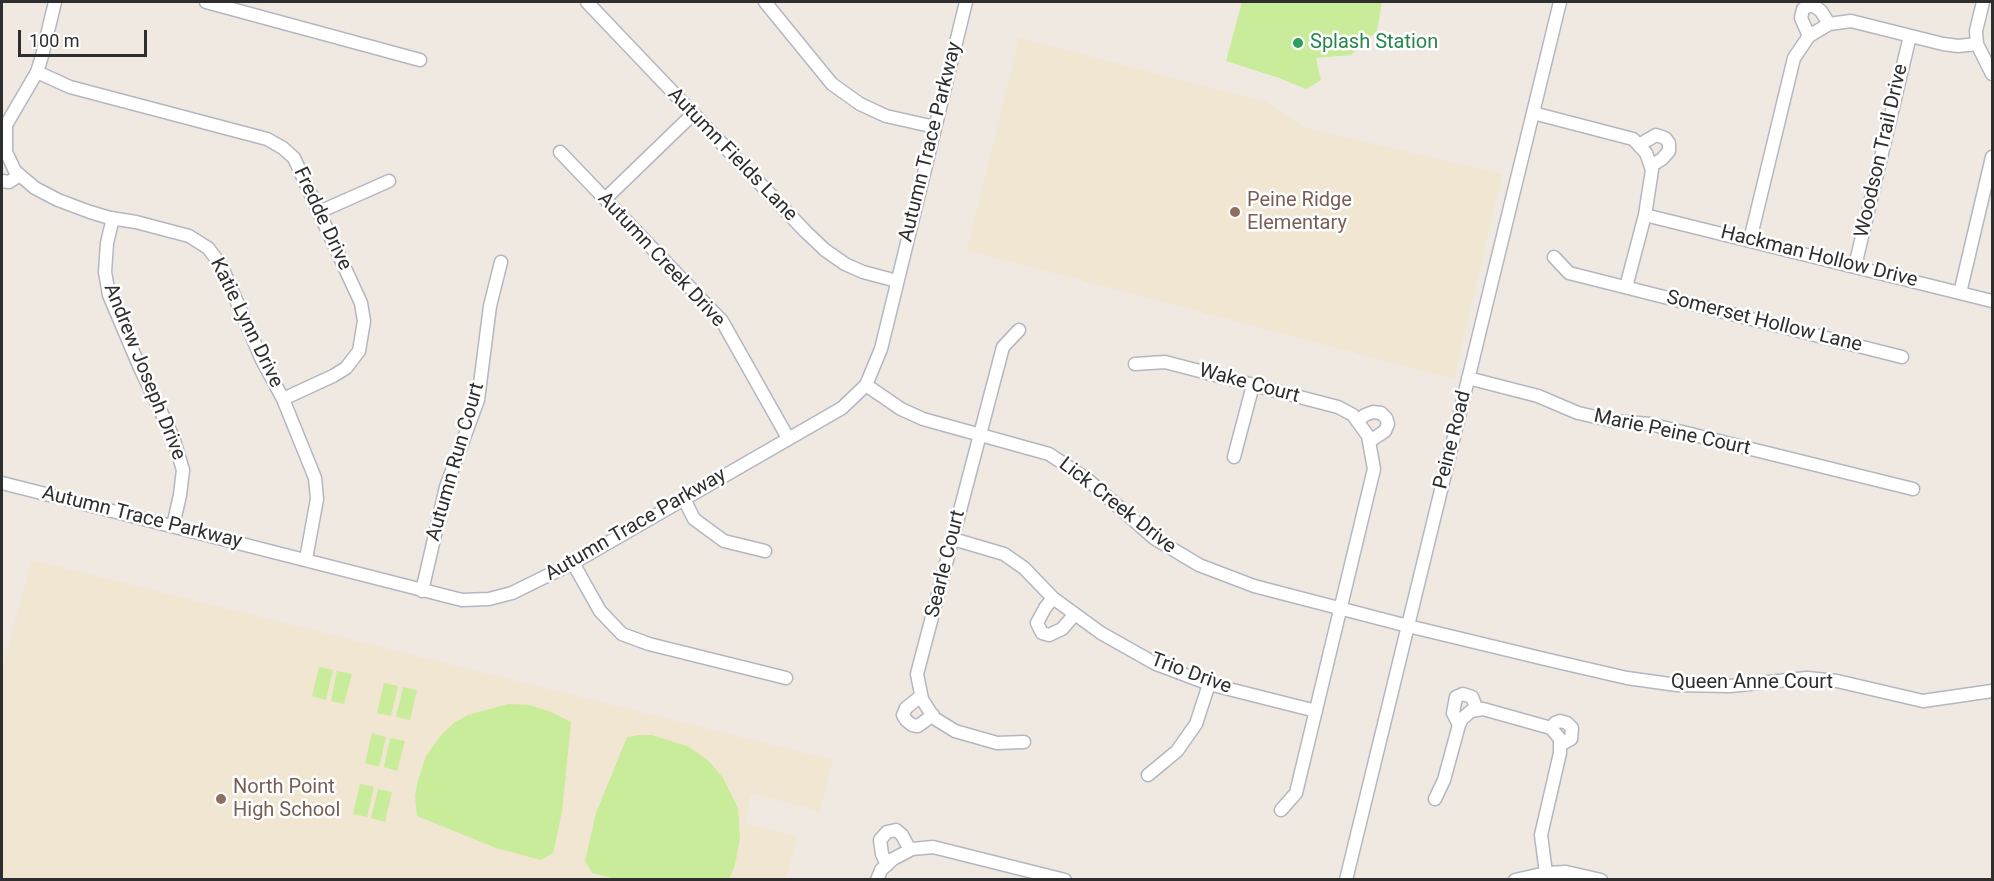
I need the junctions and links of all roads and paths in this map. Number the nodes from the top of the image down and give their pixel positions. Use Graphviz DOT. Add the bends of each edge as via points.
graph roads {
  1 [pos="53,2"];
  2 [pos="206,2"];
  3 [pos="587,2"];
  4 [pos="765,2"];
  5 [pos="966,2"];
  6 [pos="1560,2"];
  7 [pos="1983,2"];
  8 [pos="246,7"];
  9 [pos="1829,24"];
  10 [pos="1809,36"];
  11 [pos="1910,36"];
  12 [pos="1977,44"];
  13 [pos="420,60"];
  14 [pos="37,72"];
  15 [pos="1992,74"];
  16 [pos="1533,113"];
  17 [pos="693,114"];
  18 [pos="4,124"];
  19 [pos="935,127"];
  20 [pos="1639,145"];
  21 [pos="560,152"];
  22 [pos="1992,157"];
  23 [pos="5,158"];
  24 [pos="1651,166"];
  25 [pos="20,175"];
  26 [pos="389,181"];
  27 [pos="2,182"];
  28 [pos="605,199"];
  29 [pos="319,212"];
  30 [pos="1645,215"];
  31 [pos="113,218"];
  32 [pos="1750,240"];
  33 [pos="1554,257"];
  34 [pos="501,262"];
  35 [pos="1855,266"];
  36 [pos="897,280"];
  37 [pos="1626,287"];
  38 [pos="1960,292"];
  39 [pos="1992,301"];
  40 [pos="1019,330"];
  41 [pos="1902,357"];
  42 [pos="1135,364"];
  43 [pos="1468,378"];
  44 [pos="866,385"];
  45 [pos="1253,385"];
  46 [pos="283,399"];
  47 [pos="1358,421"];
  48 [pos="979,433"];
  49 [pos="788,438"];
  50 [pos="1370,441"];
  51 [pos="1234,457"];
  52 [pos="2,483"];
  53 [pos="1913,489"];
  54 [pos="684,499"];
  55 [pos="172,526"];
  56 [pos="953,539"];
  57 [pos="765,551"];
  58 [pos="306,559"];
  59 [pos="573,563"];
  60 [pos="422,591"];
  61 [pos="1053,598"];
  62 [pos="1340,609"];
  63 [pos="1075,614"];
  64 [pos="1408,626"];
  65 [pos="786,678"];
  66 [pos="1209,684"];
  67 [pos="1992,691"];
  68 [pos="921,696"];
  69 [pos="1477,710"];
  70 [pos="1316,711"];
  71 [pos="933,716"];
  72 [pos="1459,725"];
  73 [pos="1024,742"];
  74 [pos="1148,775"];
  75 [pos="1435,799"];
  76 [pos="1281,810"];
  77 [pos="910,850"];
  78 [pos="887,865"];
  79 [pos="1546,873"];
  80 [pos="877,879"];
  81 [pos="1065,879"];
  82 [pos="1346,879"];
  83 [pos="1515,879"];
  84 [pos="1601,879"];
  1 -- 14 [label="street, Katie Lynn Drive"];
  2 -- 8 [label="street"];
  3 -- 17 [label="street, Autumn Fields Lane"];
  4 -- 19 [label="street" via="832,84 886,116"];
  5 -- 19 [label="street, Autumn Trace Parkway"];
  6 -- 16 [label="street, Peine Road"];
  7 -- 12 [label="street"];
  8 -- 13 [label="street"];
  9 -- 10 [label="street"];
  9 -- 10 [label="street" via="1814,6 1803,9 1801,18"];
  9 -- 11 [label="street" via="1851,21"];
  10 -- 32 [label="street" via="1794,58"];
  11 -- 12 [label="street" via="1950,45"];
  11 -- 35 [label="street, Woodson Trail Drive"];
  12 -- 15 [label="street"];
  14 -- 18 [label="street, Katie Lynn Drive"];
  14 -- 29 [label="street, Fredde Drive" via="70,87 267,139 294,158"];
  16 -- 20 [label="street" via="1633,139"];
  16 -- 43 [label="street, Peine Road"];
  17 -- 28 [label="street"];
  17 -- 36 [label="street, Autumn Fields Lane" via="825,250 863,272"];
  18 -- 23 [label="street, Katie Lynn Drive"];
  19 -- 36 [label="street, Autumn Trace Parkway"];
  20 -- 24 [label="street"];
  20 -- 24 [label="street" via="1656,135 1669,143 1669,151"];
  21 -- 28 [label="street, Autumn Creek Drive"];
  22 -- 38 [label="street"];
  23 -- 25 [label="street, Katie Lynn Drive"];
  24 -- 30 [label="street"];
  25 -- 27 [label="street"];
  25 -- 31 [label="street, Katie Lynn Drive" via="58,200"];
  26 -- 29 [label="street"];
  28 -- 49 [label="street, Autumn Creek Drive" via="722,321"];
  29 -- 46 [label="street, Fredde Drive" via="361,303 363,335 359,351 346,368"];
  30 -- 32 [label="street, Hackman Hollow Drive"];
  30 -- 37 [label="street"];
  31 -- 46 [label="street, Katie Lynn Drive" via="189,236 208,248 221,265"];
  31 -- 55 [label="street, Andrew Joseph Drive" via="105,272 109,295 173,437 183,470"];
  32 -- 35 [label="street, Hackman Hollow Drive"];
  33 -- 37 [label="street, Somerset Hollow Lane" via="1569,273"];
  34 -- 60 [label="street, Autumn Run Court" via="490,306 478,400 446,487"];
  35 -- 38 [label="street, Hackman Hollow Drive"];
  36 -- 44 [label="street, Autumn Trace Parkway" via="881,349"];
  37 -- 41 [label="street, Somerset Hollow Lane"];
  38 -- 39 [label="street, Hackman Hollow Drive"];
  40 -- 48 [label="street, Searle Court" via="1003,347"];
  42 -- 45 [label="street, Wake Court" via="1165,362"];
  43 -- 53 [label="street, Marie Peine Court" via="1538,396 1578,413 1650,424"];
  43 -- 64 [label="street, Peine Road"];
  44 -- 48 [label="street, Lick Creek Drive" via="901,409"];
  44 -- 49 [label="street, Autumn Trace Parkway" via="842,408"];
  45 -- 47 [label="street, Wake Court" via="1338,407"];
  45 -- 51 [label="street"];
  46 -- 58 [label="street, Katie Lynn Drive" via="315,478 317,499"];
  47 -- 50 [label="street, Wake Court"];
  47 -- 50 [label="street" via="1373,412 1386,418 1385,431"];
  48 -- 56 [label="street, Searle Court"];
  48 -- 62 [label="street, Lick Creek Drive" via="1049,454 1088,480 1154,538 1199,565 1254,586"];
  49 -- 54 [label="street, Autumn Trace Parkway"];
  50 -- 62 [label="street, Wake Court" via="1374,469"];
  52 -- 55 [label="street, Autumn Trace Parkway"];
  54 -- 57 [label="street" via="694,519 724,541"];
  54 -- 59 [label="street, Autumn Trace Parkway"];
  55 -- 58 [label="street, Autumn Trace Parkway"];
  56 -- 61 [label="street, Trio Drive" via="1004,554"];
  56 -- 68 [label="street, Searle Court" via="917,674"];
  58 -- 60 [label="street, Autumn Trace Parkway"];
  59 -- 60 [label="street, Autumn Trace Parkway" via="512,593 489,598 462,600"];
  59 -- 65 [label="street" via="600,611 622,634"];
  61 -- 63 [label="street, Trio Drive"];
  61 -- 63 [label="street" via="1037,623 1042,633 1049,635 1062,629"];
  62 -- 64 [label="street, Lick Creek Drive"];
  62 -- 70 [label="street, Wake Court"];
  63 -- 66 [label="street, Trio Drive" via="1156,664"];
  64 -- 67 [label="street, Queen Anne Court" via="1627,678 1677,685 1730,686 1807,678 1923,701"];
  64 -- 82 [label="street, Peine Road"];
  66 -- 70 [label="street, Trio Drive"];
  66 -- 74 [label="street" via="1196,724 1177,751"];
  68 -- 71 [label="street, Searle Court"];
  68 -- 71 [label="street" via="903,715 912,726"];
  69 -- 72 [label="street"];
  69 -- 72 [label="street" via="1472,697 1456,697 1453,713"];
  69 -- 79 [label="street" via="1551,728 1560,739 1541,835"];
  70 -- 76 [label="street, Wake Court" via="1296,793"];
  71 -- 73 [label="street, Searle Court" via="955,732 997,743"];
  72 -- 75 [label="street"];
  77 -- 78 [label="street"];
  77 -- 78 [label="street" via="902,835 887,832 880,840"];
  77 -- 81 [label="street" via="933,847"];
  78 -- 80 [label="street"];
  79 -- 83 [label="street"];
  79 -- 84 [label="street" via="1566,872"];
}
